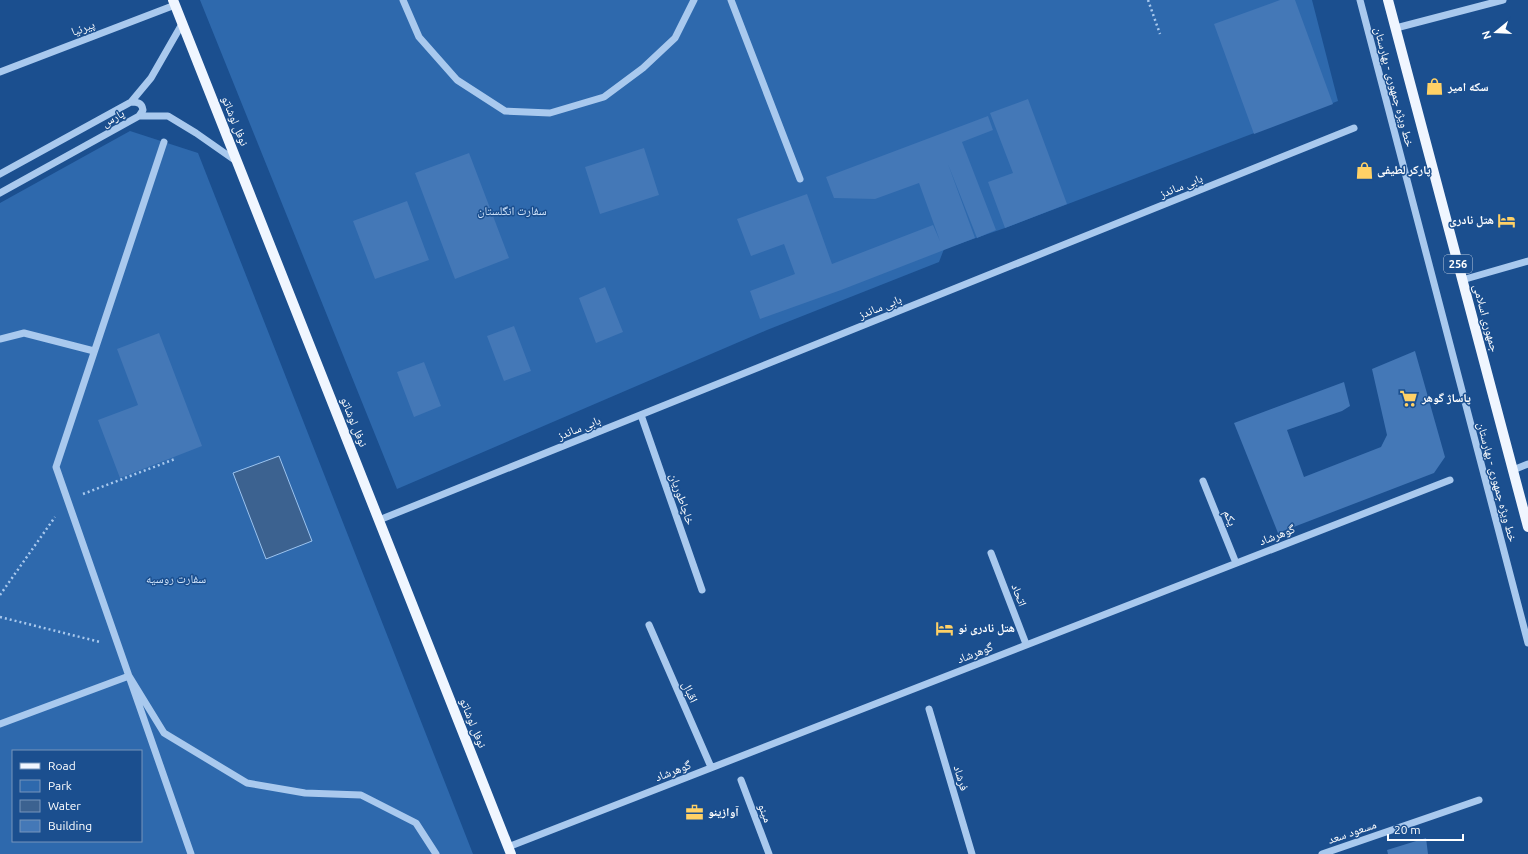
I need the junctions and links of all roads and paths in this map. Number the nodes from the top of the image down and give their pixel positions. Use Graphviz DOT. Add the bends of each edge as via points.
graph roads {
  1 [pos="403,0"];
  2 [pos="694,0"];
  3 [pos="731,0"];
  4 [pos="1148,0"];
  5 [pos="1360,0"];
  6 [pos="1388,0"];
  7 [pos="1503,0"];
  8 [pos="174,3"];
  9 [pos="182,24"];
  10 [pos="1396,28"];
  11 [pos="1160,34"];
  12 [pos="0,72"];
  13 [pos="132,102"];
  14 [pos="139,116"];
  15 [pos="1354,128"];
  16 [pos="164,142"];
  17 [pos="237,162"];
  18 [pos="0,174"];
  19 [pos="800,179"];
  20 [pos="0,193"];
  21 [pos="1528,261"];
  22 [pos="1462,280"];
  23 [pos="0,339"];
  24 [pos="94,351"];
  25 [pos="641,415"];
  26 [pos="1528,464"];
  27 [pos="1513,470"];
  28 [pos="1450,480"];
  29 [pos="1203,481"];
  30 [pos="379,520"];
  31 [pos="1528,527"];
  32 [pos="990,553"];
  33 [pos="1236,563"];
  34 [pos="702,590"];
  35 [pos="0,617"];
  36 [pos="649,625"];
  37 [pos="1026,644"];
  38 [pos="1528,644"];
  39 [pos="118,646"];
  40 [pos="128,676"];
  41 [pos="929,709"];
  42 [pos="0,724"];
  43 [pos="711,767"];
  44 [pos="741,780"];
  45 [pos="1479,800"];
  46 [pos="509,850"];
  47 [pos="191,854"];
  48 [pos="436,854"];
  49 [pos="769,854"];
  50 [pos="972,854"];
  51 [pos="1322,854"];
  1 -- 2 [label="street" via="419,37 457,80 505,111 550,113 604,97 643,68 675,38"];
  3 -- 19 [label="street"];
  4 -- 11 [label="path"];
  5 -- 38 [label="street, خط ویژه جمهوری - بهارستان"];
  6 -- 10 [label="main road, جمهوری اسلامی / 256"];
  7 -- 10 [label="street"];
  8 -- 9 [label="main road, نوفل لوشاتو"];
  8 -- 12 [label="street, پیرنیا"];
  9 -- 13 [label="street, پارس" via="151,78"];
  9 -- 17 [label="main road, نوفل لوشاتو"];
  10 -- 22 [label="main road, جمهوری اسلامی / 256"];
  13 -- 14 [label="street" via="142,105 143,110"];
  13 -- 18 [label="street, پارس"];
  14 -- 17 [label="street, پارس" via="168,116"];
  14 -- 20 [label="street, پارس"];
  15 -- 25 [label="street, بابی ساندز"];
  16 -- 24 [label="street"];
  17 -- 30 [label="main road, نوفل لوشاتو"];
  21 -- 22 [label="street"];
  22 -- 27 [label="main road, جمهوری اسلامی / 256"];
  23 -- 24 [label="street" via="24,332"];
  24 -- 39 [label="street" via="56,467"];
  25 -- 30 [label="street, بابی ساندز"];
  25 -- 34 [label="street, خاچاطوریان"];
  26 -- 27 [label="street"];
  27 -- 31 [label="main road, جمهوری اسلامی / 256"];
  28 -- 33 [label="street, گوهرشاد"];
  29 -- 33 [label="street, یکم"];
  30 -- 46 [label="main road, نوفل لوشاتو"];
  32 -- 37 [label="street, اتحاد"];
  33 -- 37 [label="street, گوهرشاد"];
  35 -- 39 [label="path"];
  36 -- 43 [label="street, اقبال"];
  37 -- 43 [label="street, گوهرشاد"];
  39 -- 40 [label="street"];
  40 -- 42 [label="street"];
  40 -- 47 [label="street"];
  40 -- 48 [label="street" via="164,733 246,782 305,793 361,795 416,823"];
  41 -- 50 [label="street, فرشاد"];
  43 -- 46 [label="street, گوهرشاد"];
  44 -- 49 [label="street, مینو"];
  45 -- 51 [label="street, مسعود سعد"];
}
